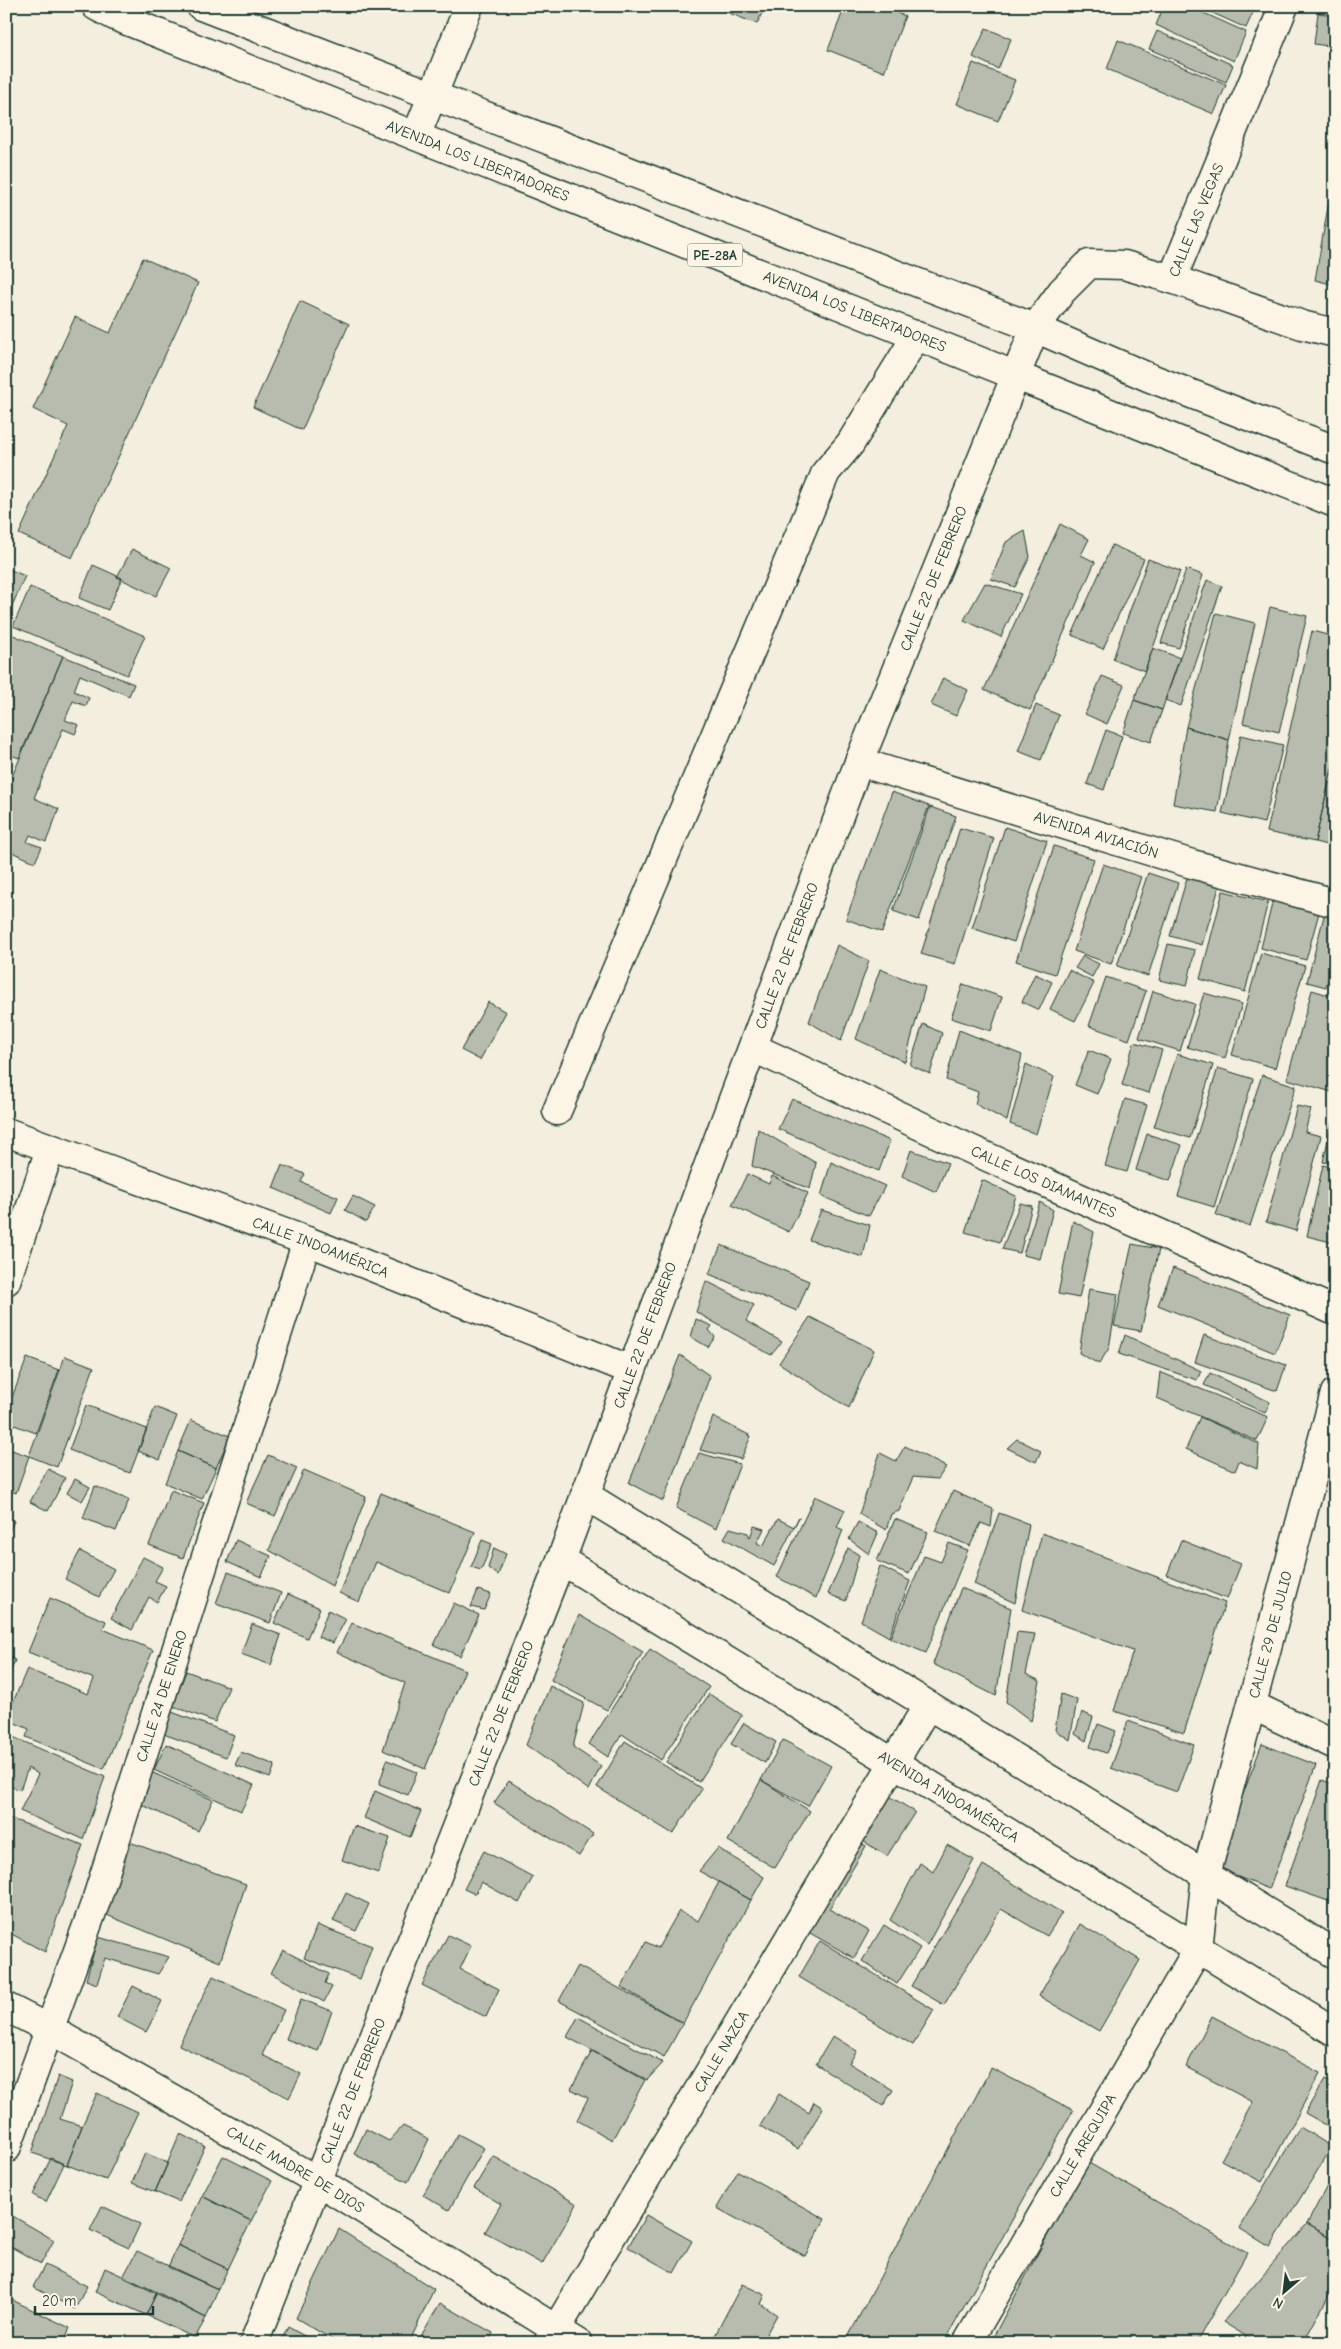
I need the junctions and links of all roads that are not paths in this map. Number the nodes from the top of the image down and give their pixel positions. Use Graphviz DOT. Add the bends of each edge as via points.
graph roads {
  1 [pos="96,6"];
  2 [pos="201,6"];
  3 [pos="469,6"];
  4 [pos="1284,6"];
  5 [pos="433,96"];
  6 [pos="416,136"];
  7 [pos="1172,279"];
  8 [pos="1034,328"];
  9 [pos="1335,333"];
  10 [pos="917,335"];
  11 [pos="1016,374"];
  12 [pos="1335,450"];
  13 [pos="1335,503"];
  14 [pos="859,762"];
  15 [pos="1335,903"];
  16 [pos="754,1048"];
  17 [pos="557,1111"];
  18 [pos="6,1132"];
  19 [pos="50,1149"];
  20 [pos="308,1241"];
  21 [pos="6,1280"];
  22 [pos="1335,1311"];
  23 [pos="632,1370"];
  24 [pos="1335,1393"];
  25 [pos="585,1495"];
  26 [pos="561,1560"];
  27 [pos="1252,1705"];
  28 [pos="928,1706"];
  29 [pos="1335,1745"];
  30 [pos="893,1762"];
  31 [pos="1206,1875"];
  32 [pos="1198,1949"];
  33 [pos="1335,1954"];
  34 [pos="6,2007"];
  35 [pos="49,2029"];
  36 [pos="1335,2032"];
  37 [pos="6,2149"];
  38 [pos="318,2181"];
  39 [pos="561,2338"];
  40 [pos="254,2343"];
  41 [pos="967,2343"];
  1 -- 6 [label="main road, AVENIDA LOS LIBERTADORES / PE-28A"];
  2 -- 5 [label="main road"];
  3 -- 5 [label="main road"];
  4 -- 7 [label="main road, CALLE LAS VEGAS"];
  5 -- 6 [label="main road"];
  5 -- 8 [label="main road"];
  6 -- 10 [label="main road, AVENIDA LOS LIBERTADORES / PE-28A"];
  7 -- 8 [label="main road, CALLE LAS VEGAS" via="1124,265 1089,264 1062,291"];
  7 -- 9 [label="main road" via="1302,326"];
  8 -- 11 [label="main road, CALLE 22 DE FEBRERO"];
  8 -- 12 [label="main road" via="1148,377"];
  10 -- 11 [label="main road, AVENIDA LOS LIBERTADORES / PE-28A"];
  10 -- 17 [label="main road" via="850,444 826,472"];
  11 -- 13 [label="main road, AVENIDA LOS LIBERTADORES / PE-28A"];
  11 -- 14 [label="main road, CALLE 22 DE FEBRERO"];
  14 -- 15 [label="main road, AVENIDA AVIACIÓN" via="1192,864"];
  14 -- 16 [label="main road, CALLE 22 DE FEBRERO"];
  16 -- 22 [label="main road, CALLE LOS DIAMANTES" via="983,1155"];
  16 -- 23 [label="main road, CALLE 22 DE FEBRERO"];
  18 -- 19 [label="main road, CALLE INDOAMÉRICA"];
  19 -- 20 [label="main road, CALLE INDOAMÉRICA"];
  19 -- 21 [label="main road"];
  20 -- 23 [label="main road, CALLE INDOAMÉRICA"];
  20 -- 35 [label="main road, CALLE 24 DE ENERO" via="96,1900"];
  23 -- 25 [label="main road, CALLE 22 DE FEBRERO"];
  24 -- 27 [label="main road, CALLE 29 DE JULIO"];
  25 -- 26 [label="main road, CALLE 22 DE FEBRERO"];
  25 -- 28 [label="main road"];
  26 -- 30 [label="main road, AVENIDA INDOAMÉRICA"];
  26 -- 38 [label="main road, CALLE 22 DE FEBRERO"];
  27 -- 29 [label="main road"];
  27 -- 31 [label="main road, CALLE 29 DE JULIO"];
  28 -- 30 [label="main road, CALLE NAZCA"];
  28 -- 31 [label="main road"];
  30 -- 32 [label="main road, AVENIDA INDOAMÉRICA"];
  30 -- 39 [label="main road, CALLE NAZCA"];
  31 -- 32 [label="main road, CALLE 29 DE JULIO"];
  31 -- 33 [label="main road"];
  32 -- 36 [label="main road, AVENIDA INDOAMÉRICA"];
  32 -- 41 [label="main road, CALLE AREQUIPA"];
  34 -- 35 [label="main road, CALLE MADRE DE DIOS"];
  35 -- 37 [label="main road, CALLE 24 DE ENERO"];
  35 -- 38 [label="main road, CALLE MADRE DE DIOS"];
  38 -- 39 [label="main road, CALLE MADRE DE DIOS"];
  38 -- 40 [label="main road, CALLE 22 DE FEBRERO"];
}
